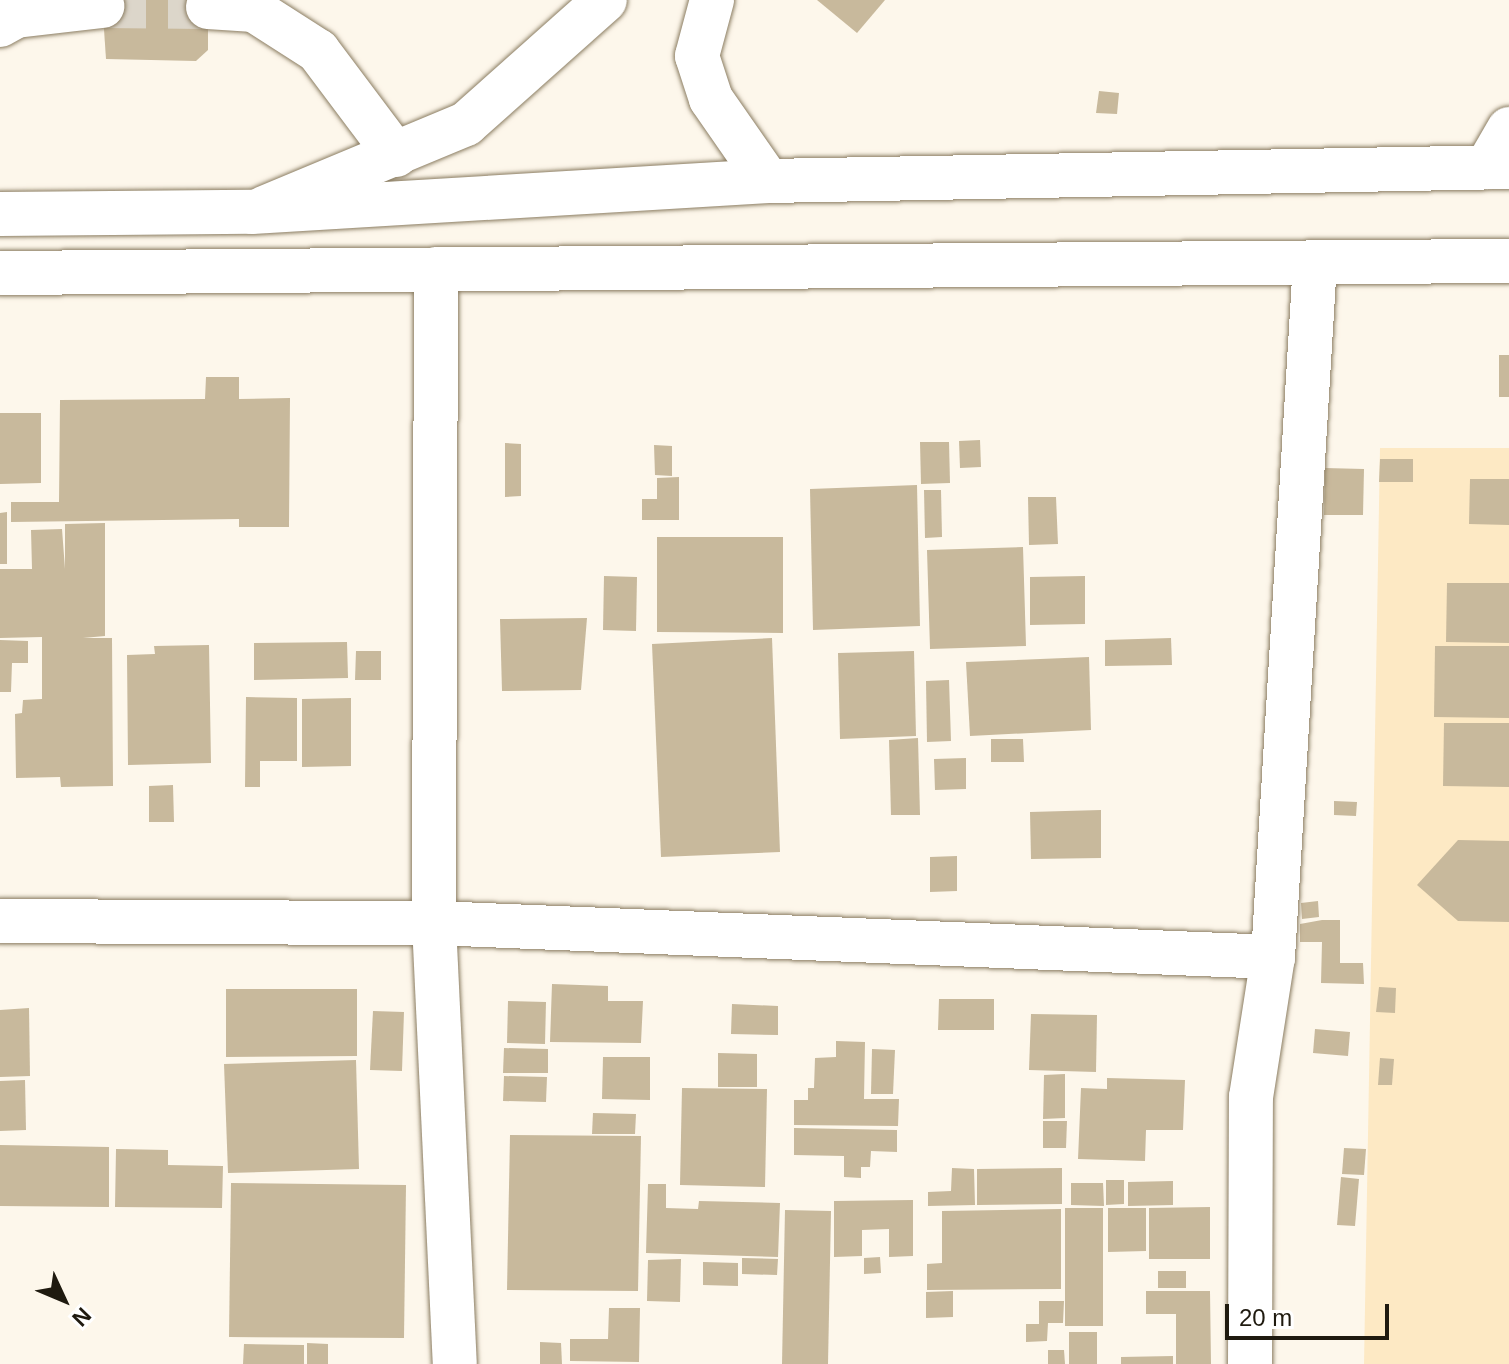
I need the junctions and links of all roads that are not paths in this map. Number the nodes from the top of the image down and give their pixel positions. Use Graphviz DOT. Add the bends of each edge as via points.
graph roads {
  1 [pos="605,0"];
  2 [pos="712,0"];
  3 [pos="102,6"];
  4 [pos="208,7"];
  5 [pos="0,25"];
  6 [pos="1509,129"];
  7 [pos="396,155"];
  8 [pos="1498,167"];
  9 [pos="768,181"];
  10 [pos="252,212"];
  11 [pos="0,214"];
  12 [pos="1509,261"];
  13 [pos="1315,263"];
  14 [pos="436,269"];
  15 [pos="0,273"];
  16 [pos="0,921"];
  17 [pos="434,923"];
  18 [pos="1273,957"];
  19 [pos="455,1364"];
  20 [pos="1250,1364"];
  1 -- 7 [label="main road" via="466,124"];
  2 -- 9 [label="main road" via="697,56 711,99"];
  3 -- 5 [label="main road" via="16,16"];
  4 -- 7 [label="main road" via="254,10 318,51"];
  6 -- 8 [label="main road"];
  7 -- 10 [label="main road"];
  8 -- 9 [label="main road"];
  9 -- 10 [label="main road"];
  10 -- 11 [label="main road"];
  12 -- 13 [label="main road"];
  13 -- 14 [label="main road"];
  13 -- 18 [label="main road"];
  14 -- 15 [label="main road"];
  14 -- 17 [label="main road"];
  16 -- 17 [label="main road"];
  17 -- 18 [label="main road"];
  17 -- 19 [label="main road"];
  18 -- 20 [label="main road" via="1251,1097"];
}
